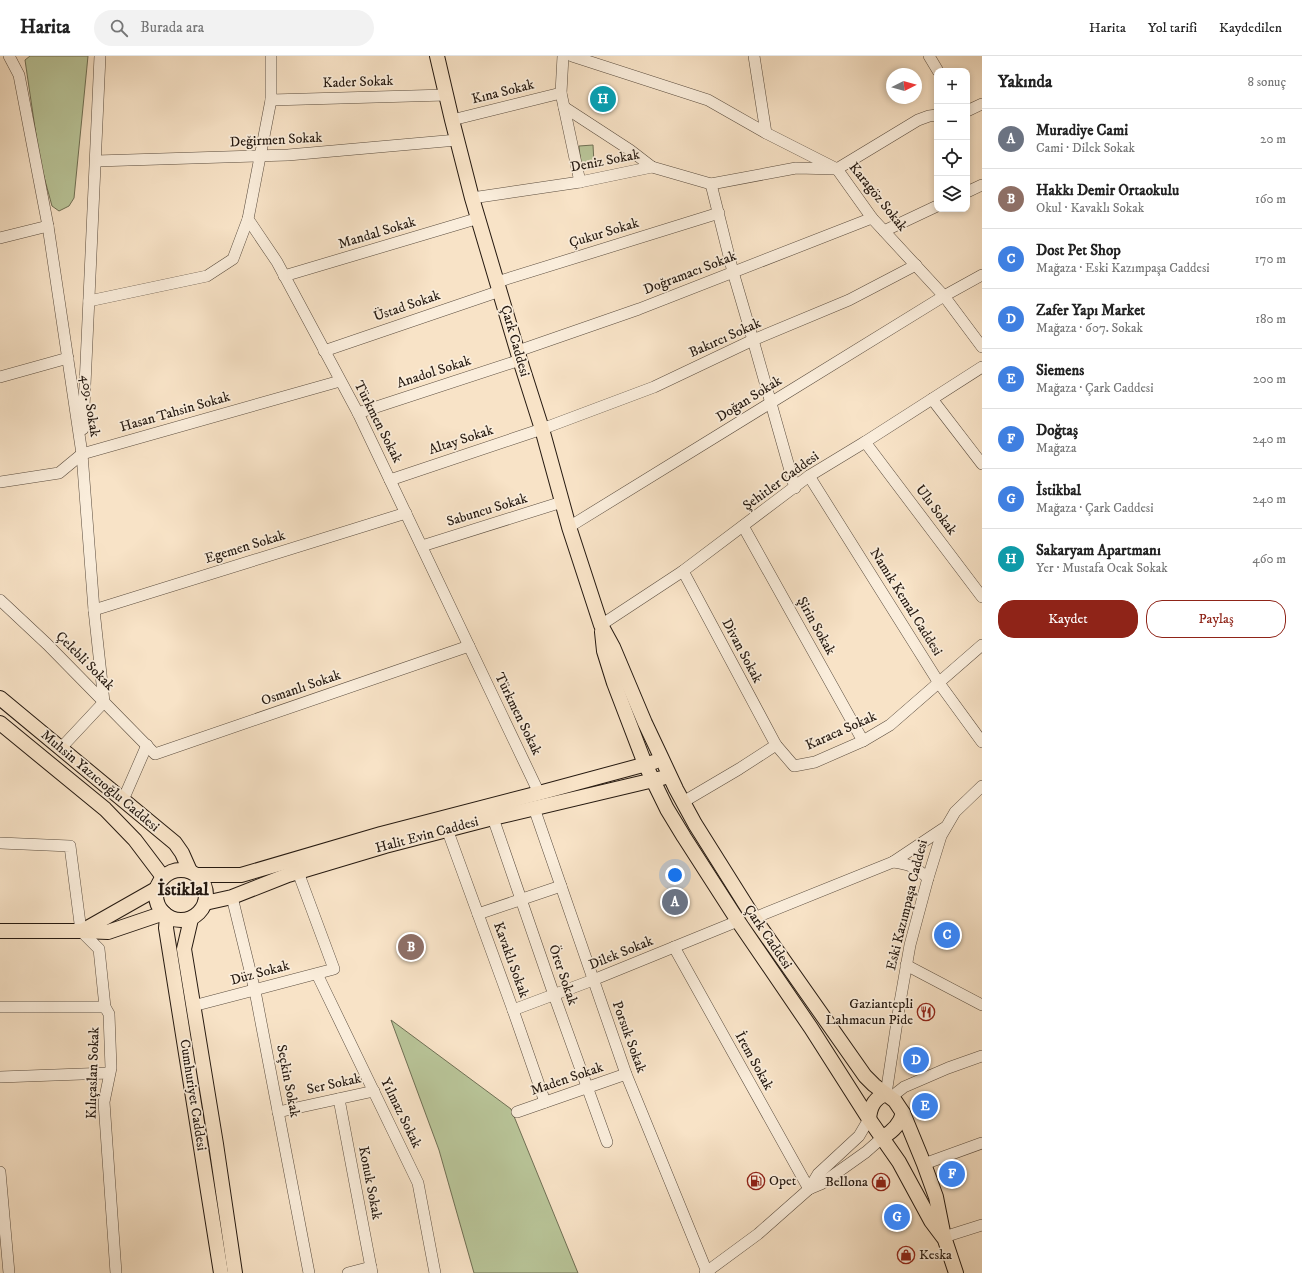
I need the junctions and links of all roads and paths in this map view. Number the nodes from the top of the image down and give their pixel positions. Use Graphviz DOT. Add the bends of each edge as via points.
graph roads {
  1 [pos="9,56"];
  2 [pos="100,56"];
  3 [pos="271,56"];
  4 [pos="437,56"];
  5 [pos="563,56"];
  6 [pos="572,56"];
  7 [pos="754,56"];
  8 [pos="930,56"];
  9 [pos="936,68"];
  10 [pos="561,93"];
  11 [pos="446,95"];
  12 [pos="271,100"];
  13 [pos="982,104"];
  14 [pos="564,107"];
  15 [pos="970,110"];
  16 [pos="934,115"];
  17 [pos="452,120"];
  18 [pos="766,133"];
  19 [pos="457,140"];
  20 [pos="261,156"];
  21 [pos="96,161"];
  22 [pos="652,166"];
  23 [pos="837,170"];
  24 [pos="580,182"];
  25 [pos="711,184"];
  26 [pos="982,185"];
  27 [pos="970,191"];
  28 [pos="472,198"];
  29 [pos="934,207"];
  30 [pos="719,213"];
  31 [pos="479,218"];
  32 [pos="872,218"];
  33 [pos="248,219"];
  34 [pos="48,226"];
  35 [pos="884,231"];
  36 [pos="0,238"];
  37 [pos="916,265"];
  38 [pos="733,272"];
  39 [pos="982,275"];
  40 [pos="284,276"];
  41 [pos="499,286"];
  42 [pos="944,296"];
  43 [pos="89,301"];
  44 [pos="753,340"];
  45 [pos="982,347"];
  46 [pos="324,351"];
  47 [pos="519,356"];
  48 [pos="68,358"];
  49 [pos="982,367"];
  50 [pos="0,377"];
  51 [pos="340,381"];
  52 [pos="932,400"];
  53 [pos="770,404"];
  54 [pos="358,413"];
  55 [pos="542,429"];
  56 [pos="865,442"];
  57 [pos="82,454"];
  58 [pos="982,464"];
  59 [pos="809,476"];
  60 [pos="390,480"];
  61 [pos="0,482"];
  62 [pos="794,488"];
  63 [pos="562,502"];
  64 [pos="406,513"];
  65 [pos="744,526"];
  66 [pos="569,528"];
  67 [pos="422,546"];
  68 [pos="683,571"];
  69 [pos="982,597"];
  70 [pos="0,600"];
  71 [pos="94,610"];
  72 [pos="601,624"];
  73 [pos="982,645"];
  74 [pos="469,646"];
  75 [pos="939,683"];
  76 [pos="0,698"];
  77 [pos="104,702"];
  78 [pos="0,723"];
  79 [pos="863,741"];
  80 [pos="982,742"];
  81 [pos="147,745"];
  82 [pos="776,745"];
  83 [pos="61,748"];
  84 [pos="662,759"];
  85 [pos="645,764"];
  86 [pos="669,776"];
  87 [pos="653,781"];
  88 [pos="982,786"];
  89 [pos="123,800"];
  90 [pos="539,802"];
  91 [pos="683,802"];
  92 [pos="493,818"];
  93 [pos="946,826"];
  94 [pos="447,830"];
  95 [pos="0,842"];
  96 [pos="893,862"];
  97 [pos="298,872"];
  98 [pos="194,873"];
  99 [pos="928,878"];
  100 [pos="159,883"];
  101 [pos="560,886"];
  102 [pos="232,897"];
  103 [pos="521,899"];
  104 [pos="205,903"];
  105 [pos="478,914"];
  106 [pos="165,915"];
  107 [pos="191,918"];
  108 [pos="754,918"];
  109 [pos="738,921"];
  110 [pos="0,930"];
  111 [pos="81,931"];
  112 [pos="674,947"];
  113 [pos="906,965"];
  114 [pos="317,974"];
  115 [pos="593,980"];
  116 [pos="255,991"];
  117 [pos="554,994"];
  118 [pos="982,1005"];
  119 [pos="193,1006"];
  120 [pos="0,1007"];
  121 [pos="105,1007"];
  122 [pos="513,1010"];
  123 [pos="982,1056"];
  124 [pos="109,1072"];
  125 [pos="626,1074"];
  126 [pos="0,1077"];
  127 [pos="588,1087"];
  128 [pos="374,1091"];
  129 [pos="888,1096"];
  130 [pos="339,1099"];
  131 [pos="545,1102"];
  132 [pos="278,1112"];
  133 [pos="517,1112"];
  134 [pos="903,1113"];
  135 [pos="869,1119"];
  136 [pos="883,1137"];
  137 [pos="607,1142"];
  138 [pos="982,1143"];
  139 [pos="924,1164"];
  140 [pos="0,1172"];
  141 [pos="809,1189"];
  142 [pos="982,1225"];
  143 [pos="944,1237"];
  144 [pos="372,1270"];
  145 [pos="707,1272"];
  146 [pos="9,1273"];
  147 [pos="116,1273"];
  148 [pos="221,1273"];
  149 [pos="235,1273"];
  150 [pos="309,1273"];
  151 [pos="348,1273"];
  152 [pos="435,1273"];
  153 [pos="956,1273"];
  1 -- 34 [label="street, 409. Sokak" via="19,76"];
  2 -- 21 [label="street"];
  3 -- 12 [label="street"];
  4 -- 11 [label="main road, Çark Caddesi"];
  5 -- 10 [label="street"];
  6 -- 18 [label="street, Karagöz Sokak" via="708,100"];
  7 -- 18 [label="street"];
  8 -- 9 [label="street"];
  10 -- 14 [label="street"];
  10 -- 17 [label="street, Kına Sokak"];
  11 -- 12 [label="street, Kader Sokak"];
  11 -- 17 [label="main road, Çark Caddesi"];
  12 -- 20 [label="street"];
  13 -- 15 [label="street"];
  14 -- 22 [label="street"];
  14 -- 24 [label="street"];
  16 -- 23 [label="street" via="918,120"];
  17 -- 19 [label="main road, Çark Caddesi"];
  18 -- 23 [label="street, Karagöz Sokak"];
  19 -- 20 [label="street, Değirmen Sokak" via="288,156"];
  19 -- 28 [label="main road, Çark Caddesi"];
  20 -- 21 [label="street, Değirmen Sokak"];
  20 -- 33 [label="street"];
  21 -- 43 [label="street"];
  22 -- 24 [label="street, Deniz Sokak"];
  22 -- 25 [label="street, Deniz Sokak"];
  23 -- 25 [label="street, Deniz Sokak" via="796,168"];
  23 -- 32 [label="street, Karagöz Sokak"];
  24 -- 28 [label="street, Deniz Sokak"];
  25 -- 30 [label="street"];
  26 -- 27 [label="street"];
  28 -- 31 [label="main road, Çark Caddesi"];
  29 -- 35 [label="street"];
  30 -- 38 [label="street"];
  30 -- 41 [label="street, Çukur Sokak"];
  31 -- 40 [label="street, Mandal Sokak"];
  31 -- 41 [label="main road, Çark Caddesi"];
  32 -- 35 [label="street, Karagöz Sokak"];
  32 -- 38 [label="street, Doğramacı Sokak"];
  33 -- 40 [label="street, Türkmen Sokak"];
  33 -- 43 [label="street" via="233,259 208,276"];
  34 -- 36 [label="street"];
  34 -- 48 [label="street, 409. Sokak"];
  35 -- 37 [label="street, Karagöz Sokak"];
  37 -- 42 [label="street, Karagöz Sokak"];
  37 -- 44 [label="street, Bakırcı Sokak" via="849,300"];
  38 -- 44 [label="street"];
  38 -- 47 [label="street, Doğramacı Sokak"];
  39 -- 42 [label="street, Doğan Sokak"];
  40 -- 46 [label="street, Türkmen Sokak"];
  41 -- 46 [label="street, Üstad Sokak"];
  41 -- 47 [label="main road, Çark Caddesi"];
  42 -- 45 [label="street, Karagöz Sokak"];
  42 -- 53 [label="street, Doğan Sokak"];
  43 -- 57 [label="street"];
  44 -- 53 [label="street"];
  44 -- 55 [label="street, Bakırcı Sokak" via="654,387"];
  46 -- 51 [label="street, Türkmen Sokak"];
  47 -- 54 [label="street, Anadol Sokak"];
  47 -- 55 [label="main road, Çark Caddesi"];
  48 -- 50 [label="street"];
  48 -- 57 [label="street, 409. Sokak"];
  49 -- 52 [label="street, Şehitler Caddesi"];
  51 -- 54 [label="street, Türkmen Sokak"];
  51 -- 57 [label="street, Hasan Tahsin Sokak"];
  52 -- 56 [label="street, Şehitler Caddesi"];
  52 -- 58 [label="street"];
  53 -- 62 [label="street"];
  53 -- 66 [label="street, Doğan Sokak"];
  54 -- 60 [label="street, Türkmen Sokak"];
  55 -- 60 [label="street, Altay Sokak"];
  55 -- 63 [label="main road, Çark Caddesi"];
  56 -- 59 [label="street, Şehitler Caddesi"];
  56 -- 69 [label="street, Ulu Sokak"];
  57 -- 61 [label="street, Hasan Tahsin Sokak" via="59,473"];
  57 -- 71 [label="street, 409. Sokak"];
  59 -- 62 [label="street, Şehitler Caddesi"];
  59 -- 75 [label="street, Namık Kemal Caddesi"];
  60 -- 64 [label="street, Türkmen Sokak"];
  62 -- 65 [label="street, Şehitler Caddesi"];
  63 -- 66 [label="main road, Çark Caddesi"];
  63 -- 67 [label="street, Sabuncu Sokak"];
  64 -- 67 [label="street, Türkmen Sokak"];
  64 -- 71 [label="street, Egemen Sokak"];
  65 -- 68 [label="street, Şehitler Caddesi"];
  65 -- 79 [label="street, Şirin Sokak"];
  66 -- 72 [label="main road, Çark Caddesi"];
  67 -- 74 [label="street, Türkmen Sokak"];
  68 -- 72 [label="street, Şehitler Caddesi"];
  68 -- 82 [label="street, Divan Sokak"];
  70 -- 77 [label="street, Çelebli Sokak"];
  71 -- 77 [label="street, 409. Sokak"];
  72 -- 84 [label="main road, Çark Caddesi"];
  72 -- 85 [label="main road, Çark Caddesi" via="604,651 614,684"];
  73 -- 75 [label="street, Karaca Sokak"];
  74 -- 81 [label="street, Osmanlı Sokak" via="155,754"];
  74 -- 90 [label="street, Türkmen Sokak"];
  75 -- 79 [label="street, Karaca Sokak" via="890,725"];
  75 -- 80 [label="street, Namık Kemal Caddesi"];
  76 -- 83 [label="main road, Muhsin Yazıcıoğlu Caddesi"];
  77 -- 81 [label="street, Çelebli Sokak"];
  77 -- 83 [label="street"];
  78 -- 100 [label="main road, Muhsin Yazıcıoğlu Caddesi" via="105,809 135,840"];
  79 -- 82 [label="street, Karaca Sokak" via="815,762 794,766"];
  81 -- 89 [label="street"];
  82 -- 91 [label="street"];
  83 -- 89 [label="main road, Muhsin Yazıcıoğlu Caddesi"];
  84 -- 85 [label="main road, Halit Evin Caddesi"];
  84 -- 86 [label="main road, Çark Caddesi"];
  85 -- 87 [label="main road, Çark Caddesi"];
  85 -- 90 [label="main road, Halit Evin Caddesi"];
  86 -- 87 [label="main road, Halit Evin Caddesi"];
  86 -- 91 [label="main road, Çark Caddesi"];
  87 -- 90 [label="main road, Halit Evin Caddesi"];
  87 -- 109 [label="main road, Çark Caddesi" via="684,837"];
  88 -- 93 [label="street, Eski Kazımpaşa Caddesi" via="955,812"];
  89 -- 98 [label="main road, Muhsin Yazıcıoğlu Caddesi" via="174,843"];
  90 -- 92 [label="main road, Halit Evin Caddesi"];
  90 -- 98 [label="main road, Halit Evin Caddesi" via="381,834 241,875"];
  90 -- 101 [label="street, Porsuk Sokak"];
  91 -- 108 [label="main road, Çark Caddesi"];
  92 -- 94 [label="main road, Halit Evin Caddesi"];
  92 -- 103 [label="street, Örer Sokak"];
  93 -- 96 [label="street"];
  93 -- 99 [label="street, Eski Kazımpaşa Caddesi"];
  94 -- 97 [label="main road, Halit Evin Caddesi"];
  94 -- 105 [label="street, Kavaklı Sokak"];
  95 -- 111 [label="street" via="70,846"];
  96 -- 99 [label="street" via="907,864 920,870"];
  96 -- 108 [label="street"];
  97 -- 102 [label="main road, Halit Evin Caddesi"];
  97 -- 114 [label="street, Düz Sokak" via="334,969"];
  98 -- 100 [label="main road" via="183,869 175,870 168,873"];
  98 -- 104 [label="main road" via="202,880 206,891"];
  99 -- 113 [label="street, Eski Kazımpaşa Caddesi"];
  100 -- 106 [label="main road" via="157,902"];
  100 -- 111 [label="main road"];
  101 -- 103 [label="street"];
  101 -- 115 [label="street, Porsuk Sokak"];
  102 -- 104 [label="main road, Halit Evin Caddesi"];
  102 -- 116 [label="street, Seçkin Sokak"];
  103 -- 105 [label="street"];
  103 -- 117 [label="street, Örer Sokak"];
  104 -- 107 [label="main road" via="200,912"];
  105 -- 122 [label="street, Kavaklı Sokak"];
  106 -- 107 [label="main road" via="178,920"];
  106 -- 111 [label="main road" via="108,932"];
  106 -- 148 [label="main road, Cumhuriyet Caddesi"];
  107 -- 119 [label="main road, Cumhuriyet Caddesi" via="184,949"];
  108 -- 129 [label="main road, Çark Caddesi" via="865,1076"];
  109 -- 112 [label="street, Dilek Sokak"];
  109 -- 135 [label="main road, Çark Caddesi"];
  110 -- 111 [label="main road"];
  111 -- 121 [label="street, Kılıçaslan Sokak" via="99,949"];
  112 -- 115 [label="street, Dilek Sokak"];
  112 -- 141 [label="street, İrem Sokak"];
  113 -- 118 [label="street"];
  113 -- 129 [label="street, Eski Kazımpaşa Caddesi"];
  114 -- 116 [label="street, Düz Sokak"];
  114 -- 128 [label="street, Yılmaz Sokak"];
  115 -- 117 [label="street, Dilek Sokak"];
  115 -- 125 [label="street, Porsuk Sokak"];
  116 -- 119 [label="street, Düz Sokak"];
  116 -- 132 [label="street, Seçkin Sokak"];
  117 -- 122 [label="street, Dilek Sokak"];
  117 -- 127 [label="street, Örer Sokak"];
  119 -- 149 [label="main road, Cumhuriyet Caddesi"];
  120 -- 121 [label="street"];
  121 -- 124 [label="street, Kılıçaslan Sokak" via="109,1014"];
  122 -- 131 [label="street, Kavaklı Sokak"];
  123 -- 129 [label="street" via="948,1068"];
  124 -- 126 [label="street"];
  124 -- 147 [label="street, Kılıçaslan Sokak" via="104,1102"];
  125 -- 127 [label="street, Maden Sokak"];
  125 -- 145 [label="street, Porsuk Sokak"];
  127 -- 131 [label="street, Maden Sokak"];
  127 -- 137 [label="street, Örer Sokak"];
  128 -- 130 [label="street, Ser Sokak"];
  128 -- 152 [label="street, Yılmaz Sokak" via="418,1183"];
  129 -- 134 [label="main road, Çark Caddesi"];
  129 -- 135 [label="main road" via="877,1098 870,1110"];
  130 -- 132 [label="street, Ser Sokak"];
  130 -- 144 [label="street, Konuk Sokak"];
  131 -- 133 [label="street, Maden Sokak"];
  132 -- 150 [label="street, Seçkin Sokak"];
  134 -- 136 [label="main road" via="896,1127"];
  134 -- 139 [label="main road, Çark Caddesi"];
  135 -- 136 [label="main road, Çark Caddesi"];
  135 -- 141 [label="street" via="859,1136 818,1174"];
  136 -- 141 [label="street" via="821,1184"];
  136 -- 143 [label="main road, Çark Caddesi" via="930,1221"];
  138 -- 139 [label="street"];
  139 -- 143 [label="main road, Çark Caddesi" via="936,1196"];
  140 -- 146 [label="street"];
  141 -- 145 [label="street" via="758,1234"];
  142 -- 143 [label="street"];
  143 -- 153 [label="main road, Çark Caddesi"];
  144 -- 151 [label="street"];
}
